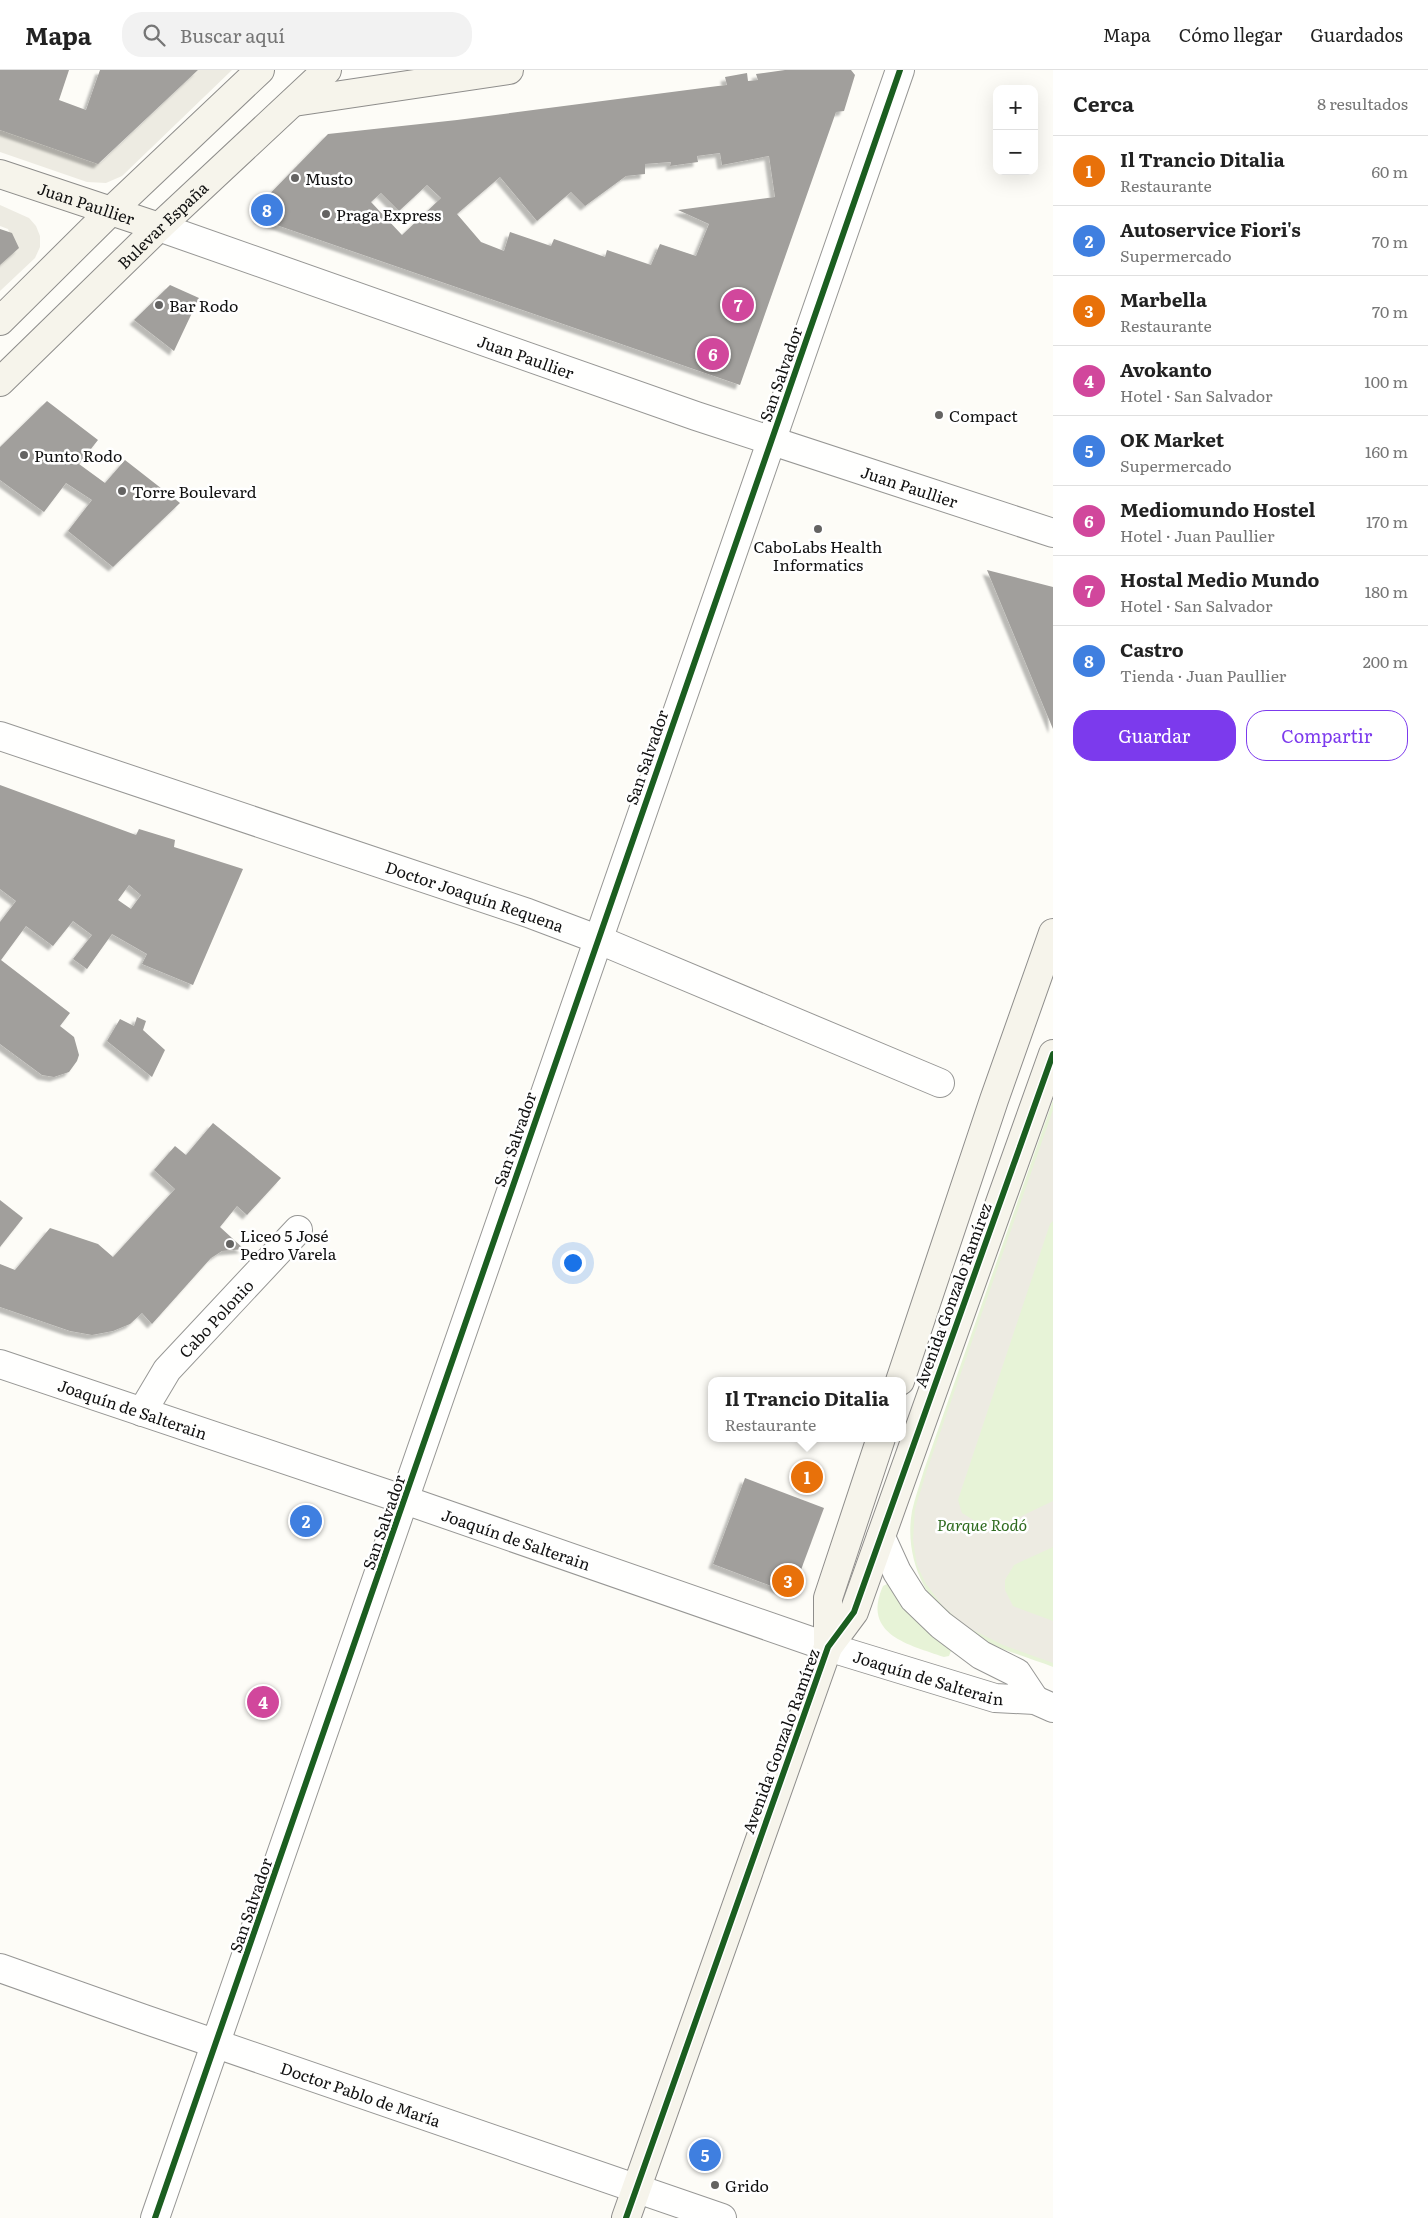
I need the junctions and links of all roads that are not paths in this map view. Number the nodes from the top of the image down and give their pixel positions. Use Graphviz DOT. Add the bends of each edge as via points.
graph roads {
  1 [pos="260,70"];
  2 [pos="327,70"];
  3 [pos="509,70"];
  4 [pos="900,70"];
  5 [pos="294,102"];
  6 [pos="0,174"];
  7 [pos="110,212"];
  8 [pos="159,227"];
  9 [pos="0,321"];
  10 [pos="0,382"];
  11 [pos="771,442"];
  12 [pos="1053,533"];
  13 [pos="0,736"];
  14 [pos="1053,933"];
  15 [pos="597,939"];
  16 [pos="1053,1054"];
  17 [pos="940,1083"];
  18 [pos="298,1230"];
  19 [pos="0,1364"];
  20 [pos="901,1377"];
  21 [pos="142,1412"];
  22 [pos="880,1442"];
  23 [pos="405,1500"];
  24 [pos="881,1537"];
  25 [pos="828,1647"];
  26 [pos="1044,1704"];
  27 [pos="0,1968"];
  28 [pos="216,2043"];
  29 [pos="636,2190"];
  30 [pos="156,2218"];
  31 [pos="626,2218"];
  32 [pos="722,2218"];
  1 -- 7 [label="street"];
  2 -- 5 [label="street, Bulevar España"];
  3 -- 5 [label="street"];
  4 -- 11 [label="street, San Salvador"];
  5 -- 8 [label="street, Bulevar España"];
  6 -- 7 [label="street, Juan Paullier"];
  7 -- 8 [label="street, Juan Paullier"];
  7 -- 9 [label="street"];
  8 -- 10 [label="street, Bulevar España"];
  8 -- 11 [label="street, Juan Paullier"];
  11 -- 12 [label="street, Juan Paullier"];
  11 -- 15 [label="street, San Salvador"];
  13 -- 15 [label="street, Doctor Joaquín Requena"];
  14 -- 20 [label="street, Avenida Gonzalo Ramírez"];
  15 -- 17 [label="street, Doctor Joaquín Requena"];
  15 -- 23 [label="street, San Salvador"];
  16 -- 24 [label="street, Avenida Gonzalo Ramírez"];
  18 -- 21 [label="street, Cabo Polonio" via="167,1370"];
  19 -- 21 [label="street, Joaquín de Salterain"];
  21 -- 23 [label="street, Joaquín de Salterain"];
  22 -- 25 [label="street, Avenida Gonzalo Ramírez" via="828,1598"];
  23 -- 25 [label="street, Joaquín de Salterain"];
  23 -- 28 [label="street, San Salvador"];
  24 -- 25 [label="street, Avenida Gonzalo Ramírez" via="854,1612"];
  24 -- 26 [label="street, Joaquín de Salterain" via="914,1599 941,1625 981,1655 1018,1674"];
  25 -- 26 [label="street, Joaquín de Salterain" via="995,1698"];
  25 -- 29 [label="street, Avenida Gonzalo Ramírez"];
  27 -- 28 [label="street, Doctor Pablo de María"];
  28 -- 29 [label="street, Doctor Pablo de María"];
  28 -- 30 [label="street, San Salvador"];
  29 -- 31 [label="street, Avenida Gonzalo Ramírez"];
  29 -- 32 [label="street, Doctor Pablo de María"];
}
